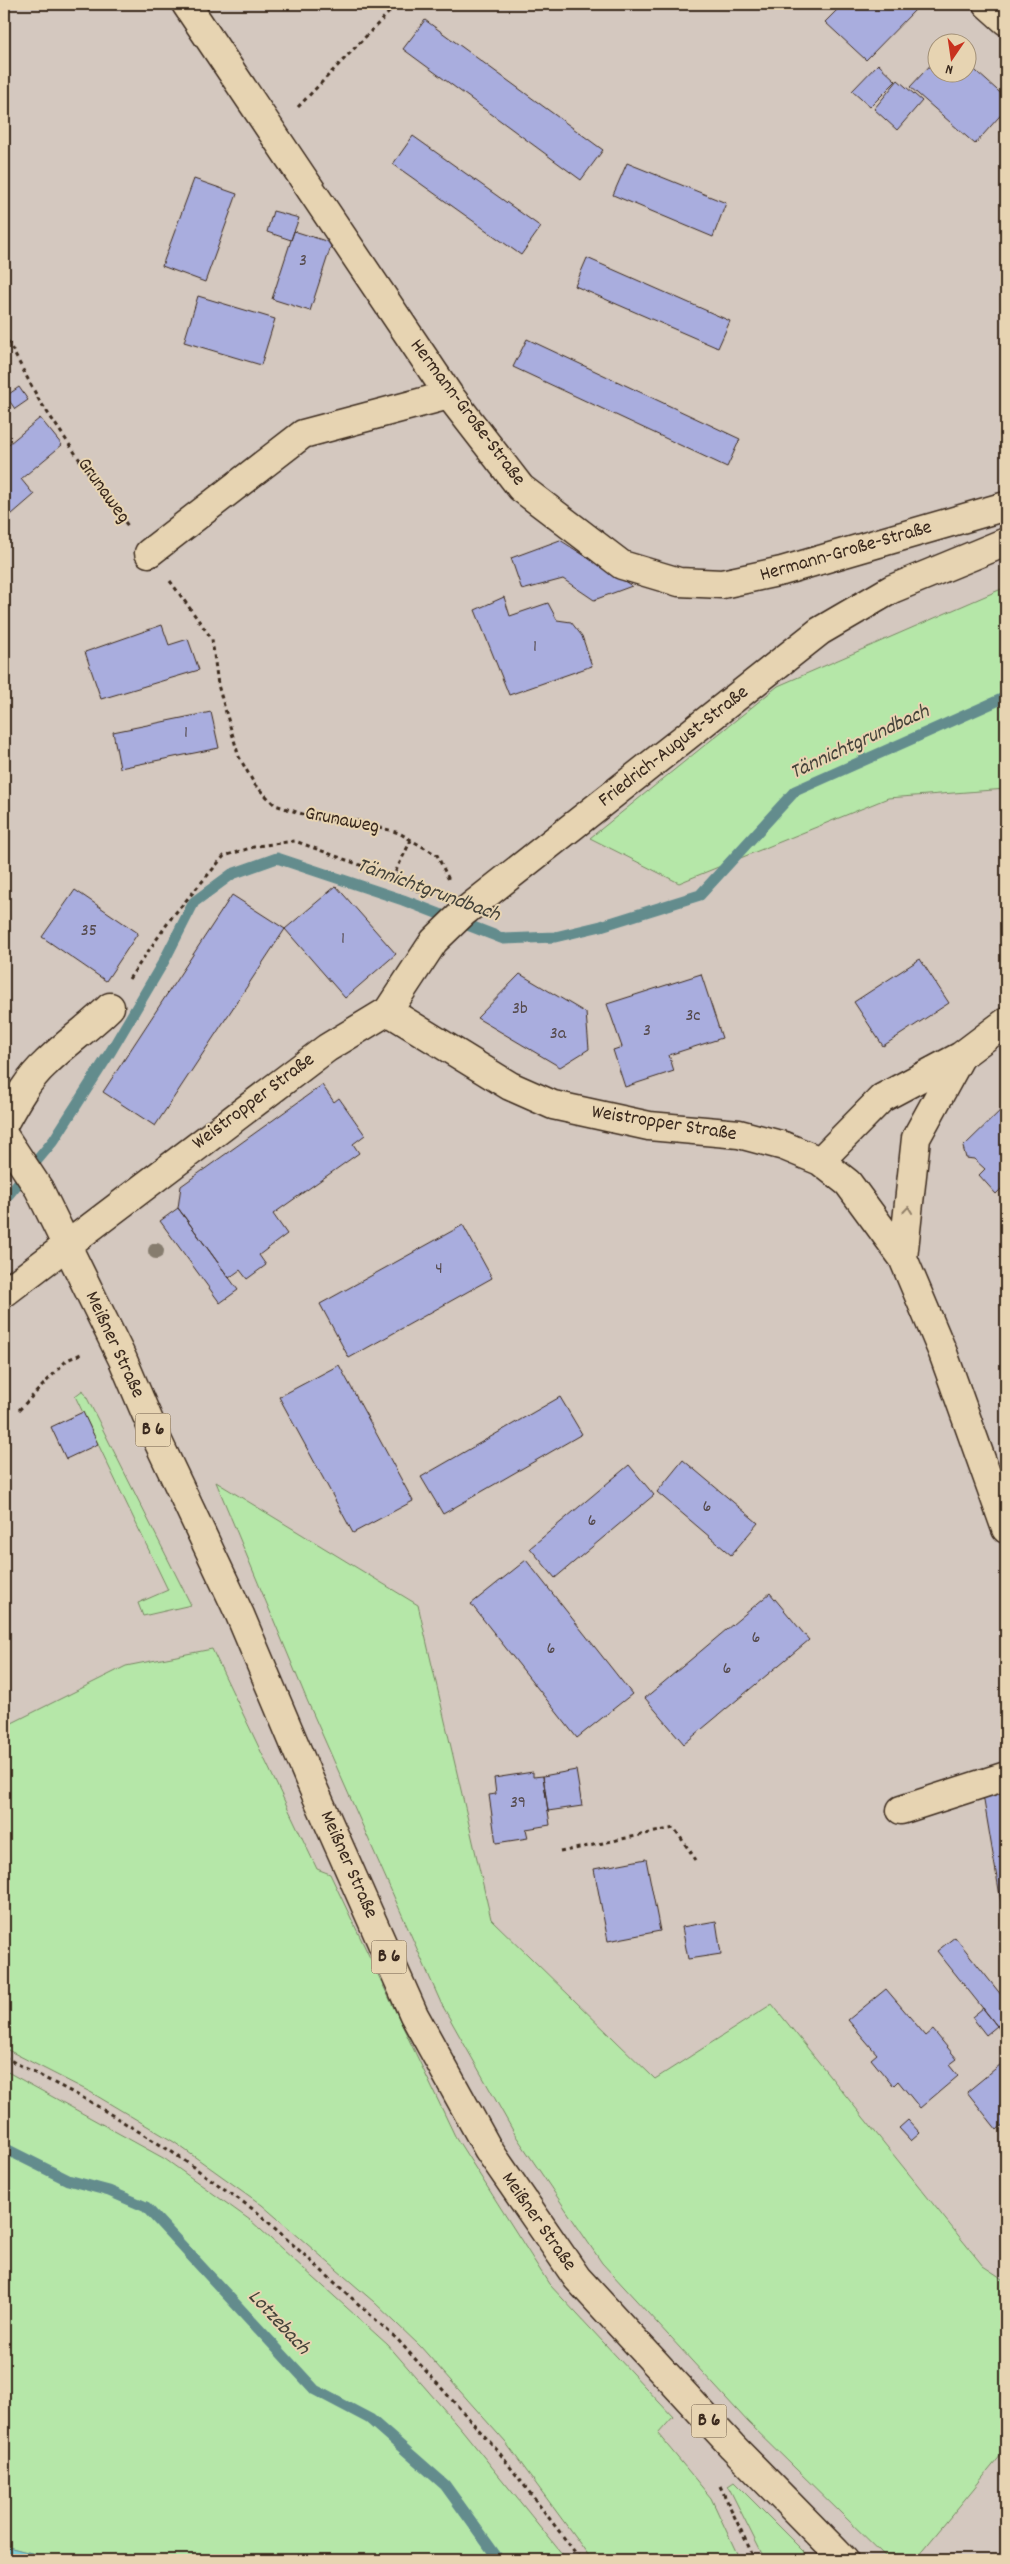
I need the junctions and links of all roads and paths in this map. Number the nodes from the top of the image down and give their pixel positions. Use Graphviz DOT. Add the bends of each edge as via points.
graph roads {
  1 [pos="186,4"];
  2 [pos="397,4"];
  3 [pos="987,4"];
  4 [pos="1006,21"];
  5 [pos="294,111"];
  6 [pos="4,334"];
  7 [pos="449,395"];
  8 [pos="1006,506"];
  9 [pos="1006,542"];
  10 [pos="149,553"];
  11 [pos="411,840"];
  12 [pos="392,879"];
  13 [pos="464,912"];
  14 [pos="110,1007"];
  15 [pos="388,1010"];
  16 [pos="1006,1022"];
  17 [pos="961,1056"];
  18 [pos="4,1124"];
  19 [pos="11,1146"];
  20 [pos="820,1161"];
  21 [pos="67,1244"];
  22 [pos="903,1258"];
  23 [pos="4,1293"];
  24 [pos="113,1339"];
  25 [pos="19,1410"];
  26 [pos="1006,1529"];
  27 [pos="1006,1776"];
  28 [pos="901,1810"];
  29 [pos="560,1852"];
  30 [pos="696,1860"];
  31 [pos="4,2057"];
  32 [pos="732,2446"];
  33 [pos="581,2560"];
  34 [pos="755,2560"];
  35 [pos="844,2560"];
  1 -- 7 [label="street, Hermann-Große-Straße"];
  2 -- 5 [label="path"];
  3 -- 4 [label="street"];
  6 -- 10 [label="path, Grunaweg" via="39,400"];
  7 -- 8 [label="street, Hermann-Große-Straße" via="521,488 622,565 679,582 722,584 782,571"];
  7 -- 10 [label="street" via="303,434"];
  9 -- 13 [label="street, Friedrich-August-Straße" via="892,589 820,631"];
  10 -- 11 [label="path, Grunaweg" via="212,639 223,703 239,757 255,785 275,805 321,820 359,821"];
  11 -- 12 [label="path"];
  11 -- 13 [label="path, Grunaweg" via="437,855"];
  12 -- 13 [label="path, Grunaweg"];
  12 -- 14 [label="path, Grunaweg" via="295,842 257,846 224,856 172,917"];
  13 -- 15 [label="street, Friedrich-August-Straße" via="434,941"];
  14 -- 18 [label="street" via="45,1063 18,1098"];
  15 -- 20 [label="street, Weistropper Straße" via="510,1086 553,1105 649,1126 739,1134 784,1146"];
  15 -- 21 [label="street, Weistropper Straße" via="327,1048"];
  16 -- 17 [label="street"];
  17 -- 20 [label="street" via="882,1098"];
  22 -- 17 [label="street, one-way" via="916,1138"];
  19 -- 21 [label="street, B 6" via="39,1189"];
  20 -- 22 [label="street, Weistropper Straße" via="848,1183"];
  21 -- 23 [label="street, Weistropper Straße"];
  21 -- 24 [label="street, Meißner Straße / B 6"];
  22 -- 26 [label="street, Weistropper Straße" via="943,1353"];
  24 -- 25 [label="path" via="68,1360"];
  24 -- 32 [label="street, Meißner Straße / B 6" via="240,1615 414,2014 488,2149 577,2278"];
  27 -- 28 [label="street"];
  29 -- 30 [label="path" via="674,1828"];
  31 -- 33 [label="path" via="89,2100 172,2152 257,2212 398,2340 498,2452"];
  32 -- 34 [label="path" via="711,2466"];
  32 -- 35 [label="street, Meißner Straße / B 6"];
}
